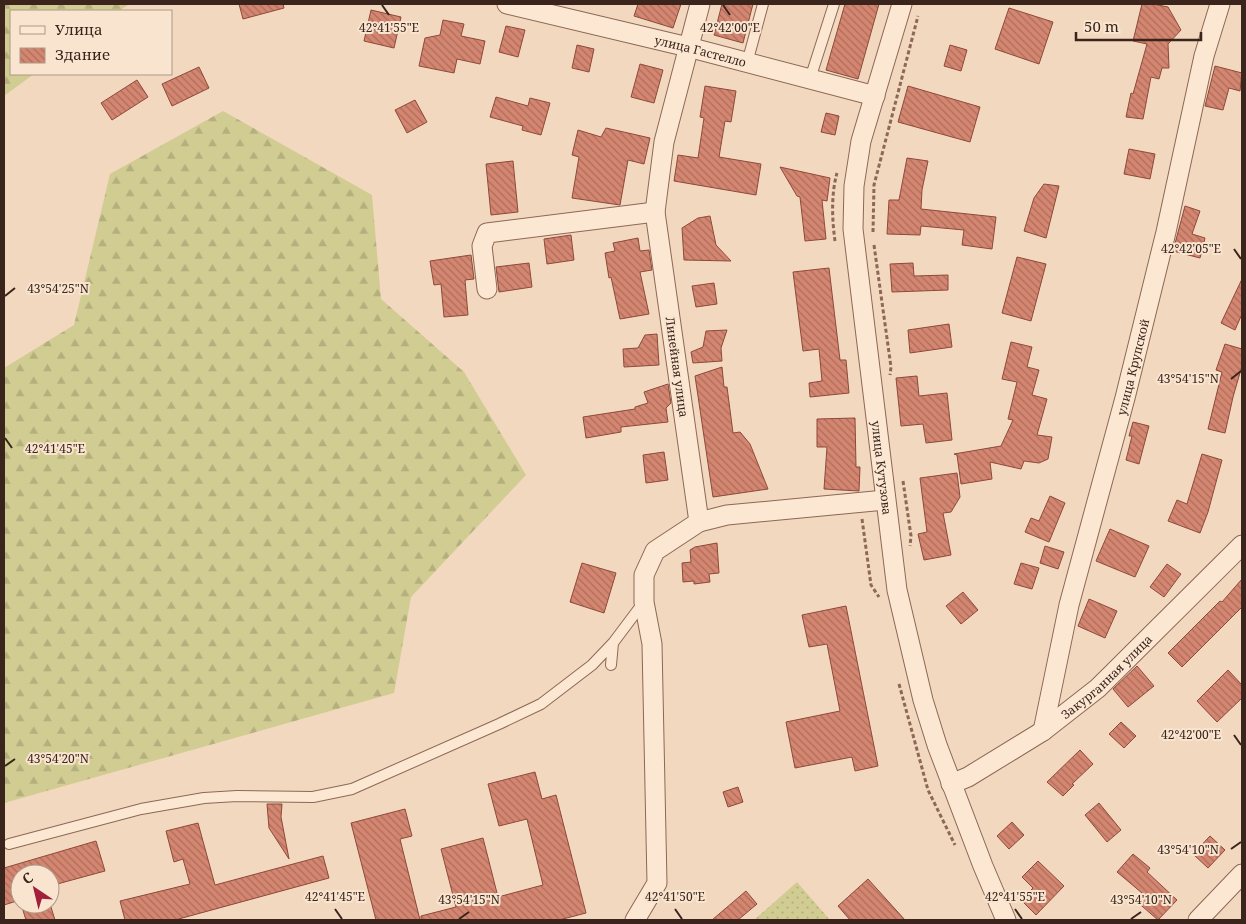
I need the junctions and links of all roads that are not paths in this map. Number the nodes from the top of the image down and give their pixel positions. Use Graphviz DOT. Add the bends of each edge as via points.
graph roads {
  1 [pos="700,4"];
  2 [pos="764,4"];
  3 [pos="834,4"];
  4 [pos="902,4"];
  5 [pos="1220,4"];
  6 [pos="519,5"];
  7 [pos="688,47"];
  8 [pos="747,63"];
  9 [pos="810,79"];
  10 [pos="875,96"];
  11 [pos="655,212"];
  12 [pos="487,289"];
  13 [pos="885,500"];
  14 [pos="699,522"];
  15 [pos="1242,545"];
  16 [pos="644,602"];
  17 [pos="613,643"];
  18 [pos="611,665"];
  19 [pos="1043,731"];
  20 [pos="951,784"];
  21 [pos="9,844"];
  22 [pos="1242,874"];
  23 [pos="635,920"];
  24 [pos="1006,920"];
  25 [pos="1198,920"];
  1 -- 7 [label="street, Линейная улица"];
  2 -- 8 [label="lane"];
  3 -- 9 [label="lane"];
  4 -- 10 [label="street, улица Кутузова"];
  5 -- 19 [label="street, улица Крупской" via="1204,56 1128,389 1069,605"];
  6 -- 7 [label="street, улица Гастелло"];
  7 -- 8 [label="street, улица Гастелло"];
  7 -- 11 [label="street, Линейная улица" via="664,142"];
  8 -- 9 [label="street, улица Гастелло"];
  9 -- 10 [label="street, улица Гастелло"];
  10 -- 13 [label="street, улица Кутузова" via="861,142 854,186 854,229"];
  11 -- 12 [label="street" via="487,233 482,246"];
  11 -- 14 [label="street, Линейная улица"];
  13 -- 14 [label="street" via="728,515"];
  13 -- 20 [label="street, улица Кутузова" via="899,600 923,700"];
  14 -- 16 [label="street" via="655,551 644,575"];
  15 -- 19 [label="street, Закурганная улица" via="1098,688"];
  16 -- 17 [label="lane"];
  16 -- 23 [label="street" via="652,644 657,882"];
  17 -- 18 [label="lane"];
  17 -- 21 [label="lane" via="592,665 541,704 352,788 313,797 204,798 141,809"];
  19 -- 20 [label="street, Закурганная улица"];
  20 -- 24 [label="street, улица Кутузова"];
  22 -- 25 [label="street"];
}
